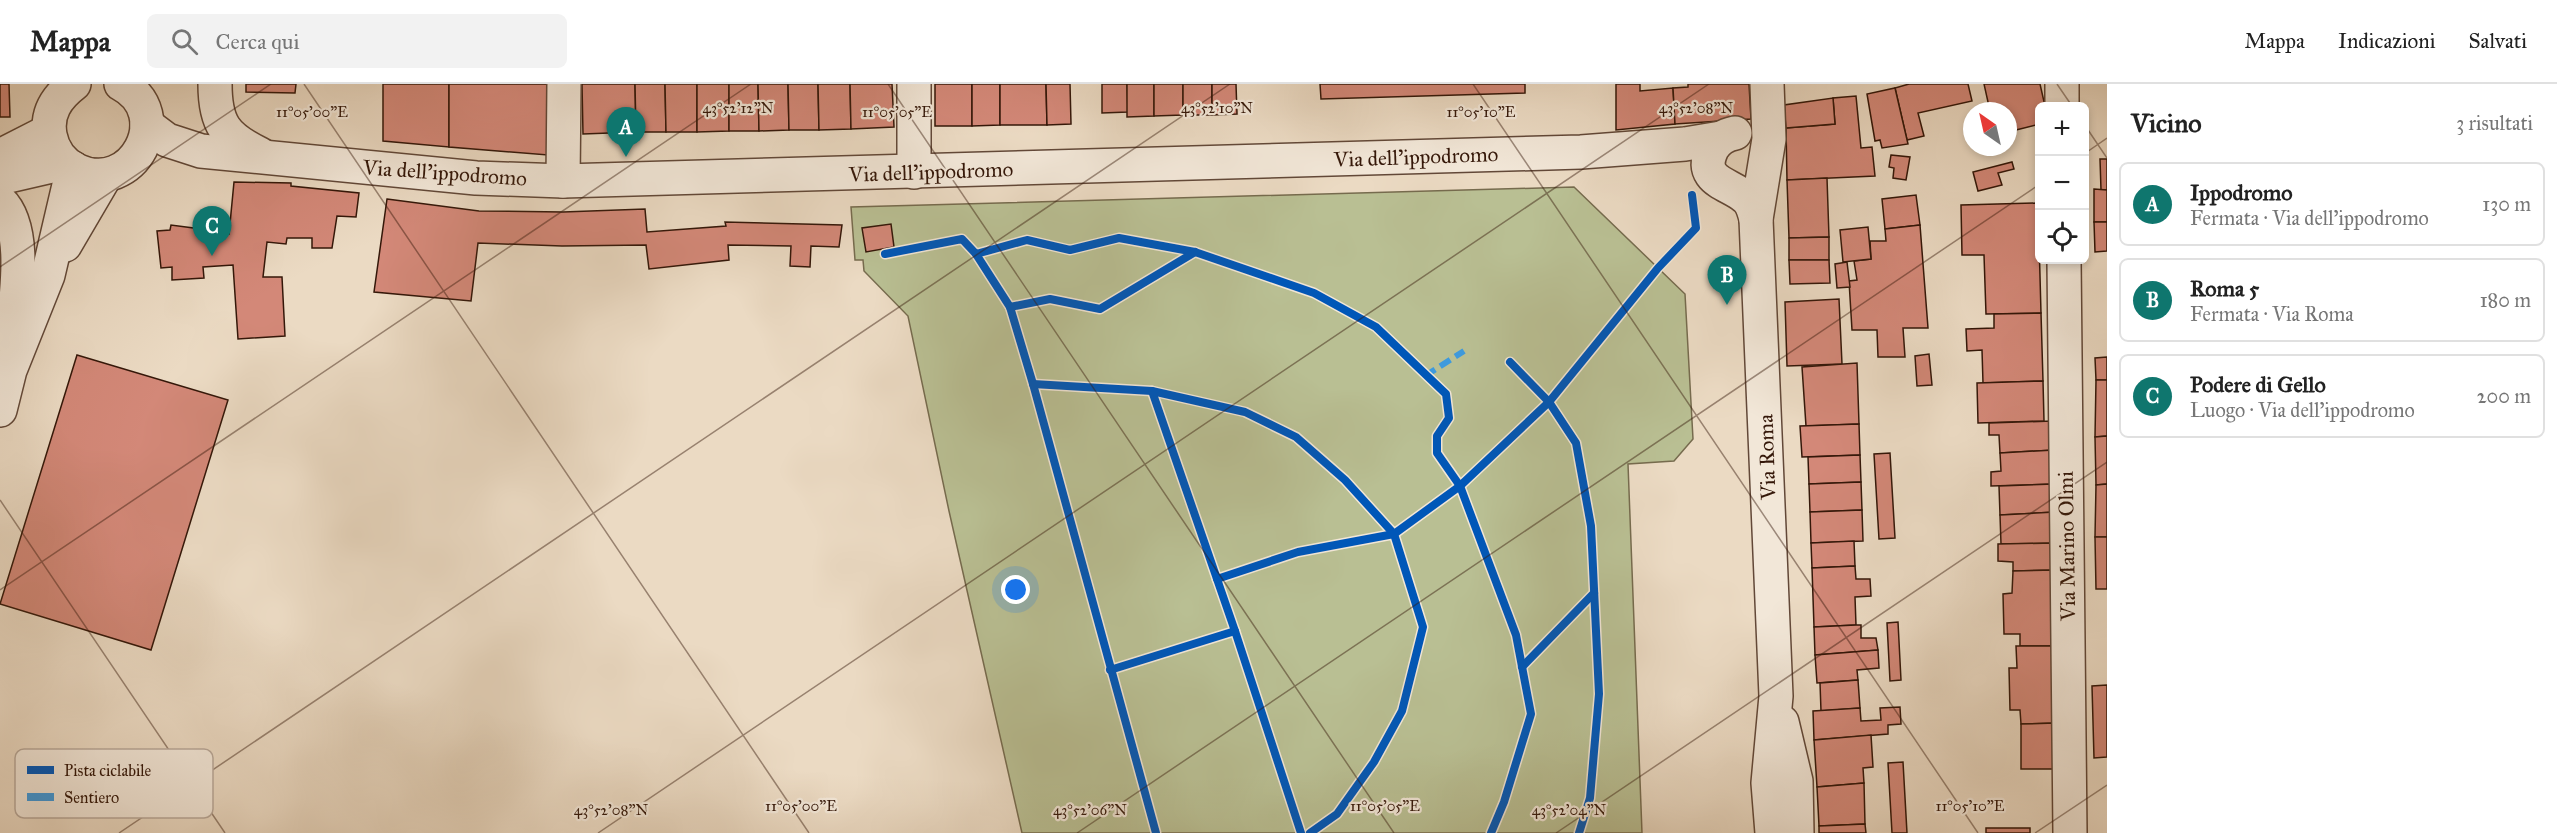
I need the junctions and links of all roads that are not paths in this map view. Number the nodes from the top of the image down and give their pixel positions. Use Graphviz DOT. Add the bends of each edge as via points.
graph roads {
  1 [pos="74,84"];
  2 [pos="121,84"];
  3 [pos="161,84"];
  4 [pos="215,84"];
  5 [pos="564,84"];
  6 [pos="914,84"];
  7 [pos="1771,84"];
  8 [pos="2062,84"];
  9 [pos="2062,102"];
  10 [pos="146,118"];
  11 [pos="49,131"];
  12 [pos="1751,154"];
  13 [pos="0,156"];
  14 [pos="264,156"];
  15 [pos="69,166"];
  16 [pos="914,172"];
  17 [pos="106,175"];
  18 [pos="0,178"];
  19 [pos="562,181"];
  20 [pos="0,201"];
  21 [pos="2064,264"];
  22 [pos="48,275"];
  23 [pos="10,370"];
  24 [pos="0,410"];
  25 [pos="1776,696"];
  26 [pos="1772,833"];
  27 [pos="1797,833"];
  28 [pos="2070,833"];
  1 -- 11 [label="street" via="54,104"];
  2 -- 10 [label="street, Via dell'ippodromo" via="139,98"];
  3 -- 10 [label="street"];
  4 -- 14 [label="street" via="223,128 239,144"];
  5 -- 19 [label="street"];
  6 -- 16 [label="street"];
  7 -- 12 [label="street"];
  8 -- 9 [label="street"];
  10 -- 14 [label="street, Via dell'ippodromo" via="167,140 191,149"];
  10 -- 17 [label="street" via="146,139 140,152 131,163"];
  11 -- 13 [label="street"];
  11 -- 15 [label="street" via="57,154"];
  12 -- 16 [label="street, Via dell'ippodromo" via="1685,144 1581,152"];
  12 -- 25 [label="street, Via Roma"];
  14 -- 19 [label="street, Via dell'ippodromo" via="476,178"];
  15 -- 17 [label="street" via="83,174"];
  15 -- 18 [label="street"];
  15 -- 22 [label="street"];
  16 -- 19 [label="street, Via dell'ippodromo"];
  17 -- 22 [label="street"];
  20 -- 23 [label="street" via="10,214 18,249"];
  21 -- 28 [label="street, Via Marino Olmi"];
  22 -- 23 [label="street"];
  23 -- 24 [label="street"];
  25 -- 26 [label="street, Via Roma" via="1768,783"];
  25 -- 27 [label="street, Via Roma" via="1796,781"];
}
